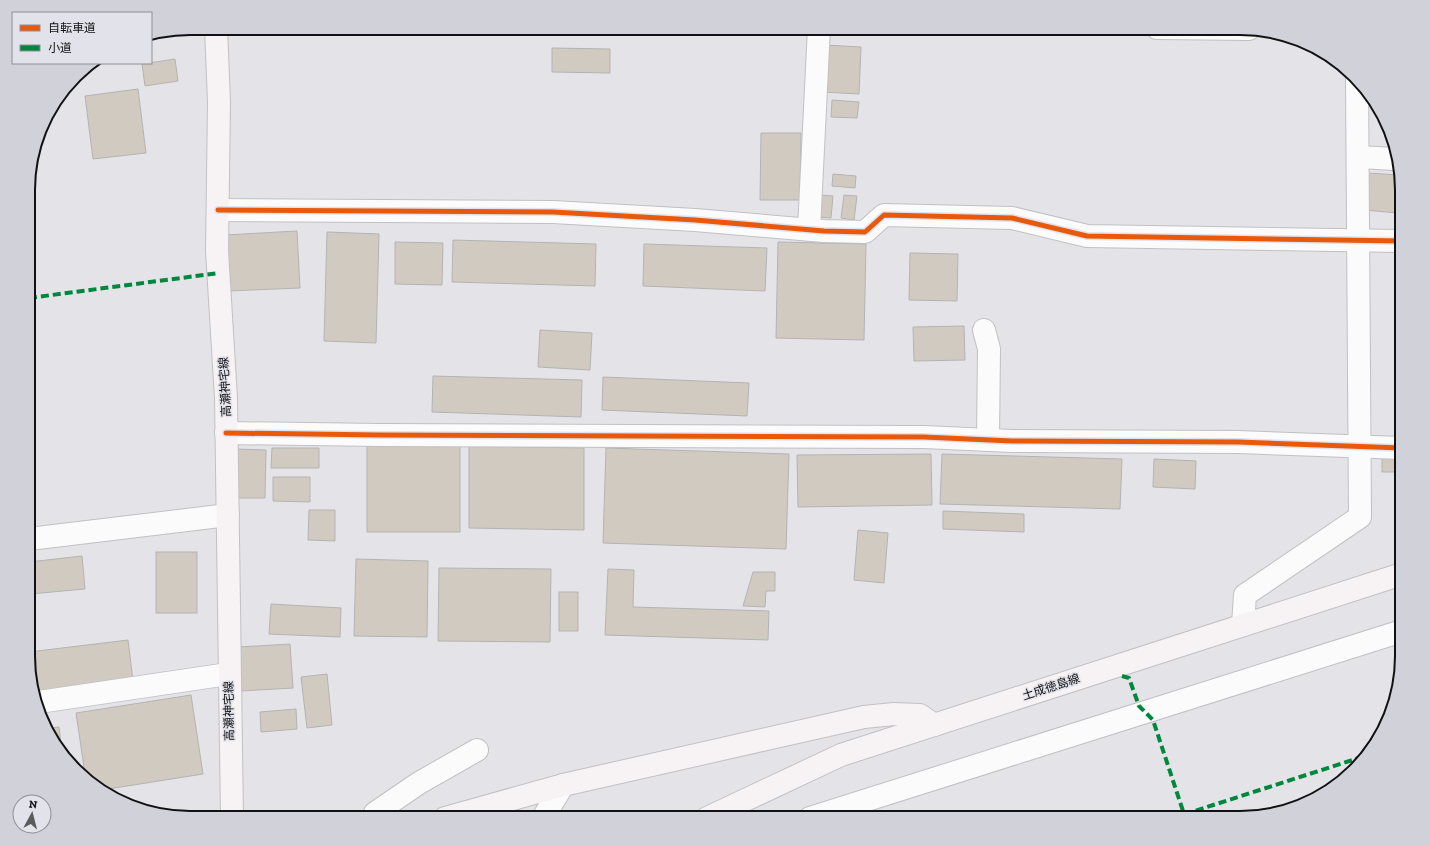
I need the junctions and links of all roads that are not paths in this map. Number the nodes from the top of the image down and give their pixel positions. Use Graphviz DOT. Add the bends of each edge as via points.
graph roads {
  1 [pos="216,35"];
  2 [pos="819,35"];
  3 [pos="1357,89"];
  4 [pos="1358,157"];
  5 [pos="1392,159"];
  6 [pos="218,210"];
  7 [pos="809,229"];
  8 [pos="1358,240"];
  9 [pos="1395,240"];
  10 [pos="984,330"];
  11 [pos="226,433"];
  12 [pos="988,440"];
  13 [pos="1358,447"];
  14 [pos="1395,448"];
  15 [pos="228,515"];
  16 [pos="35,538"];
  17 [pos="1395,576"];
  18 [pos="1243,625"];
  19 [pos="1395,633"];
  20 [pos="228,674"];
  21 [pos="42,702"];
  22 [pos="934,726"];
  23 [pos="477,750"];
  24 [pos="563,785"];
  25 [pos="232,811"];
  26 [pos="378,811"];
  27 [pos="469,811"];
  28 [pos="547,811"];
  29 [pos="722,811"];
  30 [pos="832,811"];
  1 -- 6 [label="main road, 高瀬神宅線" via="219,102"];
  2 -- 7 [label="street"];
  3 -- 4 [label="street"];
  4 -- 5 [label="street"];
  4 -- 8 [label="street"];
  6 -- 7 [label="street" via="553,212"];
  6 -- 11 [label="main road, 高瀬神宅線" via="217,251"];
  7 -- 8 [label="street" via="865,232 884,215 1012,218 1087,236"];
  8 -- 9 [label="street"];
  8 -- 13 [label="street"];
  10 -- 12 [label="street" via="989,349"];
  11 -- 12 [label="street" via="395,436 924,437"];
  11 -- 15 [label="main road, 高瀬神宅線"];
  12 -- 13 [label="street" via="1238,442"];
  13 -- 14 [label="street"];
  13 -- 18 [label="street" via="1360,518 1245,595"];
  15 -- 16 [label="street"];
  15 -- 20 [label="main road, 高瀬神宅線"];
  17 -- 18 [label="main road, 土成徳島線"];
  18 -- 22 [label="main road, 土成徳島線"];
  19 -- 30 [label="street"];
  20 -- 21 [label="street"];
  20 -- 25 [label="main road, 高瀬神宅線"];
  22 -- 24 [label="main road" via="920,715 864,717"];
  22 -- 29 [label="main road, 土成徳島線" via="841,755"];
  23 -- 26 [label="street" via="419,783"];
  24 -- 27 [label="main road"];
  24 -- 28 [label="street"];
}
